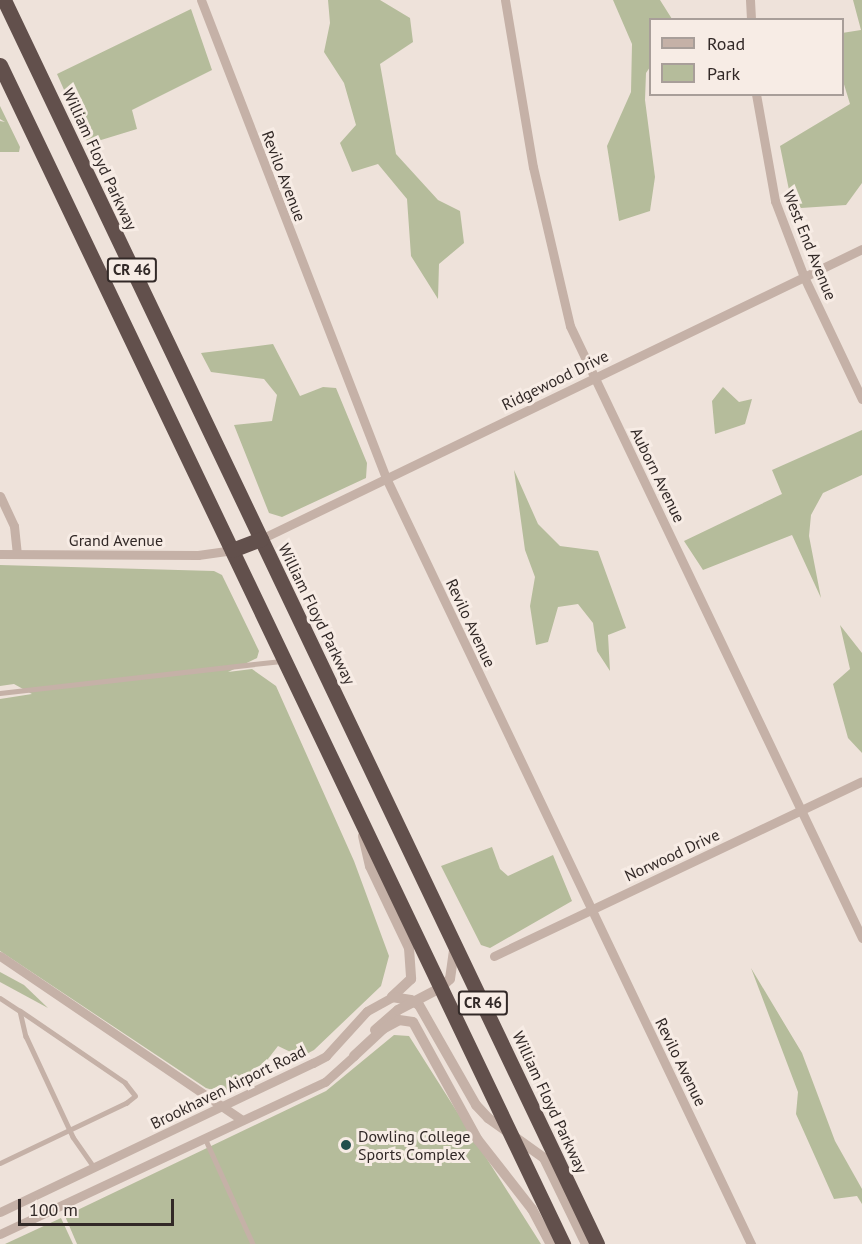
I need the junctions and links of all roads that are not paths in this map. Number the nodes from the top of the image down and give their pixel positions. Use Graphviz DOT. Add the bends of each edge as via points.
graph roads {
  1 [pos="4,0"];
  2 [pos="201,0"];
  3 [pos="505,0"];
  4 [pos="750,0"];
  5 [pos="752,18"];
  6 [pos="0,65"];
  7 [pos="756,96"];
  8 [pos="862,249"];
  9 [pos="804,277"];
  10 [pos="595,378"];
  11 [pos="862,399"];
  12 [pos="386,478"];
  13 [pos="0,496"];
  14 [pos="261,539"];
  15 [pos="232,550"];
  16 [pos="0,554"];
  17 [pos="17,554"];
  18 [pos="284,660"];
  19 [pos="0,693"];
  20 [pos="862,781"];
  21 [pos="801,810"];
  22 [pos="359,817"];
  23 [pos="591,909"];
  24 [pos="862,938"];
  25 [pos="452,939"];
  26 [pos="0,956"];
  27 [pos="494,956"];
  28 [pos="440,988"];
  29 [pos="392,997"];
  30 [pos="0,998"];
  31 [pos="414,1002"];
  32 [pos="20,1011"];
  33 [pos="354,1056"];
  34 [pos="221,1107"];
  35 [pos="242,1120"];
  36 [pos="70,1130"];
  37 [pos="510,1134"];
  38 [pos="205,1138"];
  39 [pos="0,1163"];
  40 [pos="94,1167"];
  41 [pos="103,1186"];
  42 [pos="0,1212"];
  43 [pos="0,1234"];
  44 [pos="253,1244"];
  45 [pos="551,1244"];
  46 [pos="563,1244"];
  47 [pos="585,1244"];
  48 [pos="597,1244"];
  49 [pos="751,1244"];
  1 -- 14 [label="highway, William Floyd Parkway / CR 46"];
  2 -- 12 [label="street, Revilo Avenue"];
  3 -- 10 [label="street, Auborn Avenue" via="550,249 570,326"];
  4 -- 5 [label="street"];
  6 -- 15 [label="highway, CR 46"];
  7 -- 9 [label="street, West End Avenue" via="775,201"];
  8 -- 9 [label="street, Ridgewood Drive"];
  9 -- 10 [label="street, Ridgewood Drive"];
  9 -- 11 [label="street, West End Avenue"];
  10 -- 12 [label="street, Ridgewood Drive"];
  10 -- 21 [label="street, Auborn Avenue"];
  12 -- 14 [label="street, Ridgewood Drive"];
  12 -- 23 [label="street, Revilo Avenue"];
  13 -- 17 [label="street" via="14,526"];
  14 -- 15 [label="highway"];
  14 -- 25 [label="highway, William Floyd Parkway / CR 46"];
  15 -- 17 [label="street, Grand Avenue" via="198,555"];
  15 -- 18 [label="highway, CR 46"];
  16 -- 17 [label="street, Grand Avenue"];
  18 -- 19 [label="lane"];
  18 -- 22 [label="highway, CR 46"];
  20 -- 21 [label="street, Norwood Drive"];
  21 -- 23 [label="street, Norwood Drive"];
  21 -- 24 [label="street, Auborn Avenue"];
  22 -- 28 [label="highway, CR 46"];
  22 -- 29 [label="street" via="370,866 410,948 411,979"];
  23 -- 27 [label="street, Norwood Drive"];
  23 -- 49 [label="street, Revilo Avenue"];
  25 -- 28 [label="street" via="454,967"];
  25 -- 48 [label="highway, William Floyd Parkway / CR 46"];
  26 -- 34 [label="street"];
  28 -- 31 [label="street"];
  28 -- 37 [label="highway, CR 46"];
  29 -- 31 [label="street"];
  29 -- 34 [label="street, Brookhaven Airport Road" via="367,1011 326,1056"];
  30 -- 32 [label="lane"];
  31 -- 33 [label="street" via="383,1020"];
  31 -- 37 [label="street" via="433,1027 476,1105"];
  32 -- 36 [label="lane" via="26,1036"];
  32 -- 36 [label="lane" via="134,1092 126,1103"];
  33 -- 35 [label="street" via="325,1082"];
  33 -- 45 [label="street" via="383,1029 399,1020 413,1022 478,1140 532,1209"];
  34 -- 35 [label="street"];
  34 -- 40 [label="street, Brookhaven Airport Road"];
  35 -- 38 [label="street"];
  36 -- 39 [label="lane"];
  36 -- 40 [label="lane"];
  37 -- 46 [label="highway, CR 46"];
  37 -- 47 [label="street" via="544,1158"];
  38 -- 41 [label="street"];
  38 -- 44 [label="lane"];
  40 -- 41 [label="street"];
  40 -- 42 [label="street, Brookhaven Airport Road"];
  41 -- 43 [label="street"];
}
